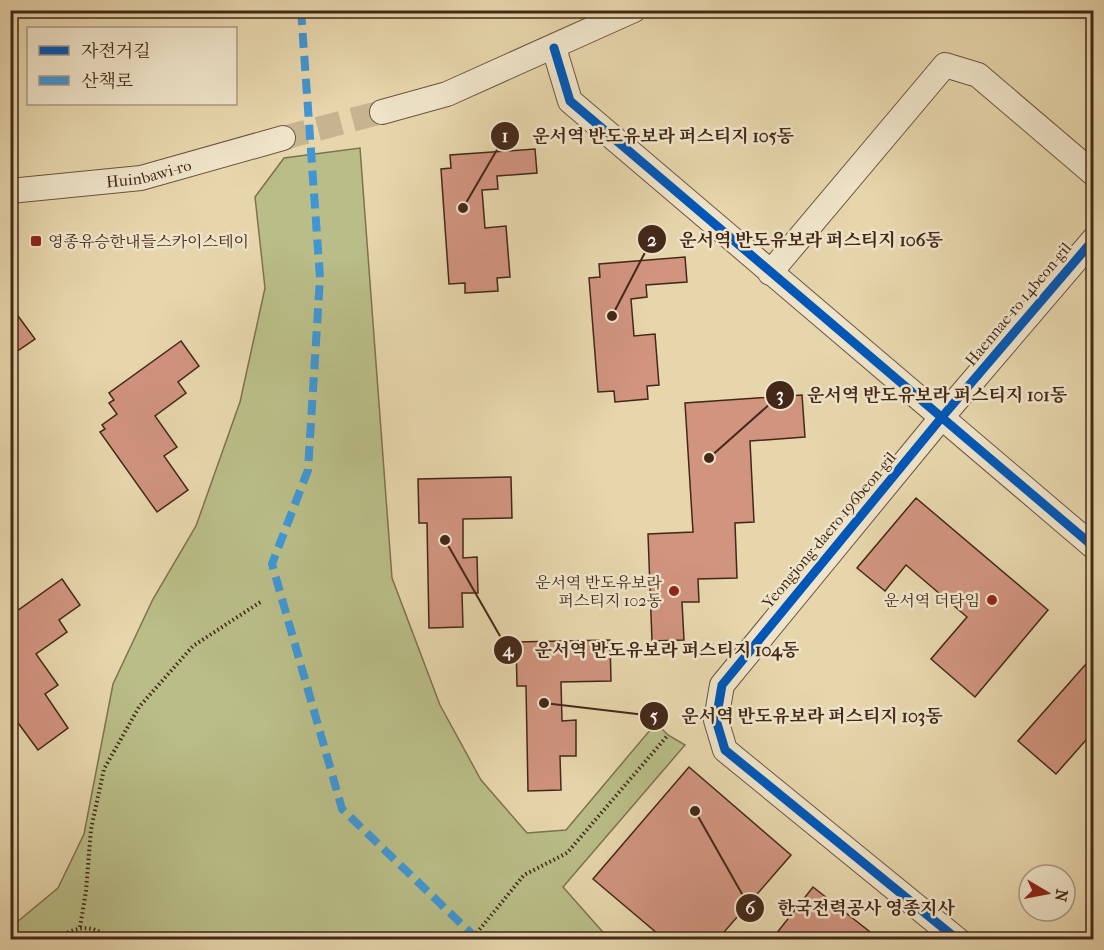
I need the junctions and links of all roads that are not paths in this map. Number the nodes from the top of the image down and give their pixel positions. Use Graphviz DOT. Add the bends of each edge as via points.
graph roads {
  1 [pos="634,10"];
  2 [pos="554,48"];
  3 [pos="382,112"];
  4 [pos="283,138"];
  5 [pos="1094,174"];
  6 [pos="10,191"];
  7 [pos="1094,239"];
  8 [pos="770,273"];
  9 [pos="942,417"];
  10 [pos="1094,547"];
  11 [pos="958,939"];
  1 -- 2 [label="street"];
  2 -- 3 [label="street" via="447,94"];
  2 -- 8 [label="street" via="570,101"];
  4 -- 6 [label="street, Huinbawi-ro" via="141,178"];
  5 -- 8 [label="street" via="978,75 945,65"];
  7 -- 9 [label="street, Haennae-ro 14beon-gil"];
  8 -- 9 [label="street"];
  9 -- 10 [label="street"];
  9 -- 11 [label="street, Yeongjong-daero 196beon-gil" via="722,685 716,720 725,750"];
}
